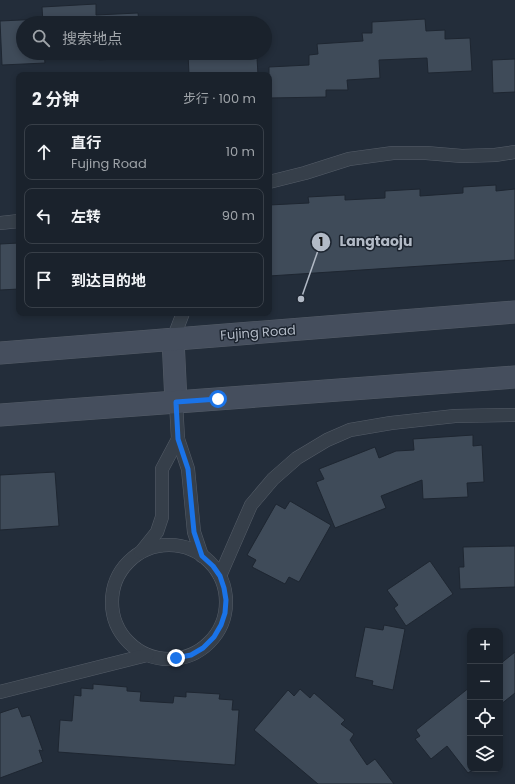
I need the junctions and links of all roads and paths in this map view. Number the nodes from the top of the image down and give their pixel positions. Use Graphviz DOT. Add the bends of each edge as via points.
graph roads {
  1 [pos="515,152"];
  2 [pos="272,181"];
  3 [pos="16,221"];
  4 [pos="0,223"];
  5 [pos="515,312"];
  6 [pos="182,316"];
  7 [pos="173,339"];
  8 [pos="0,352"];
  9 [pos="515,377"];
  10 [pos="176,402"];
  11 [pos="0,415"];
  12 [pos="515,415"];
  13 [pos="178,439"];
  14 [pos="141,552"];
  15 [pos="202,556"];
  16 [pos="220,576"];
  17 [pos="147,655"];
  18 [pos="0,692"];
  1 -- 2 [label="lane" via="462,156 393,153 349,159"];
  3 -- 4 [label="lane"];
  5 -- 7 [label="main road, Fujing Road"];
  6 -- 7 [label="lane"];
  7 -- 8 [label="main road, Fujing Road"];
  7 -- 10 [label="main road"];
  9 -- 10 [label="main road"];
  10 -- 11 [label="main road"];
  10 -- 13 [label="lane"];
  12 -- 16 [label="lane" via="455,416 391,423 350,430 326,440 297,458 274,479 251,506"];
  13 -- 14 [label="lane" via="162,469 162,517 156,532"];
  13 -- 15 [label="lane" via="188,469 194,532"];
  14 -- 15 [label="lane" via="153,548 180,546"];
  14 -- 17 [label="lane" via="130,560 116,582 112,596 112,611 124,638"];
  15 -- 16 [label="lane"];
  16 -- 17 [label="lane" via="226,600 225,613 214,637 203,648 184,657 162,658"];
  17 -- 18 [label="lane"];
}
